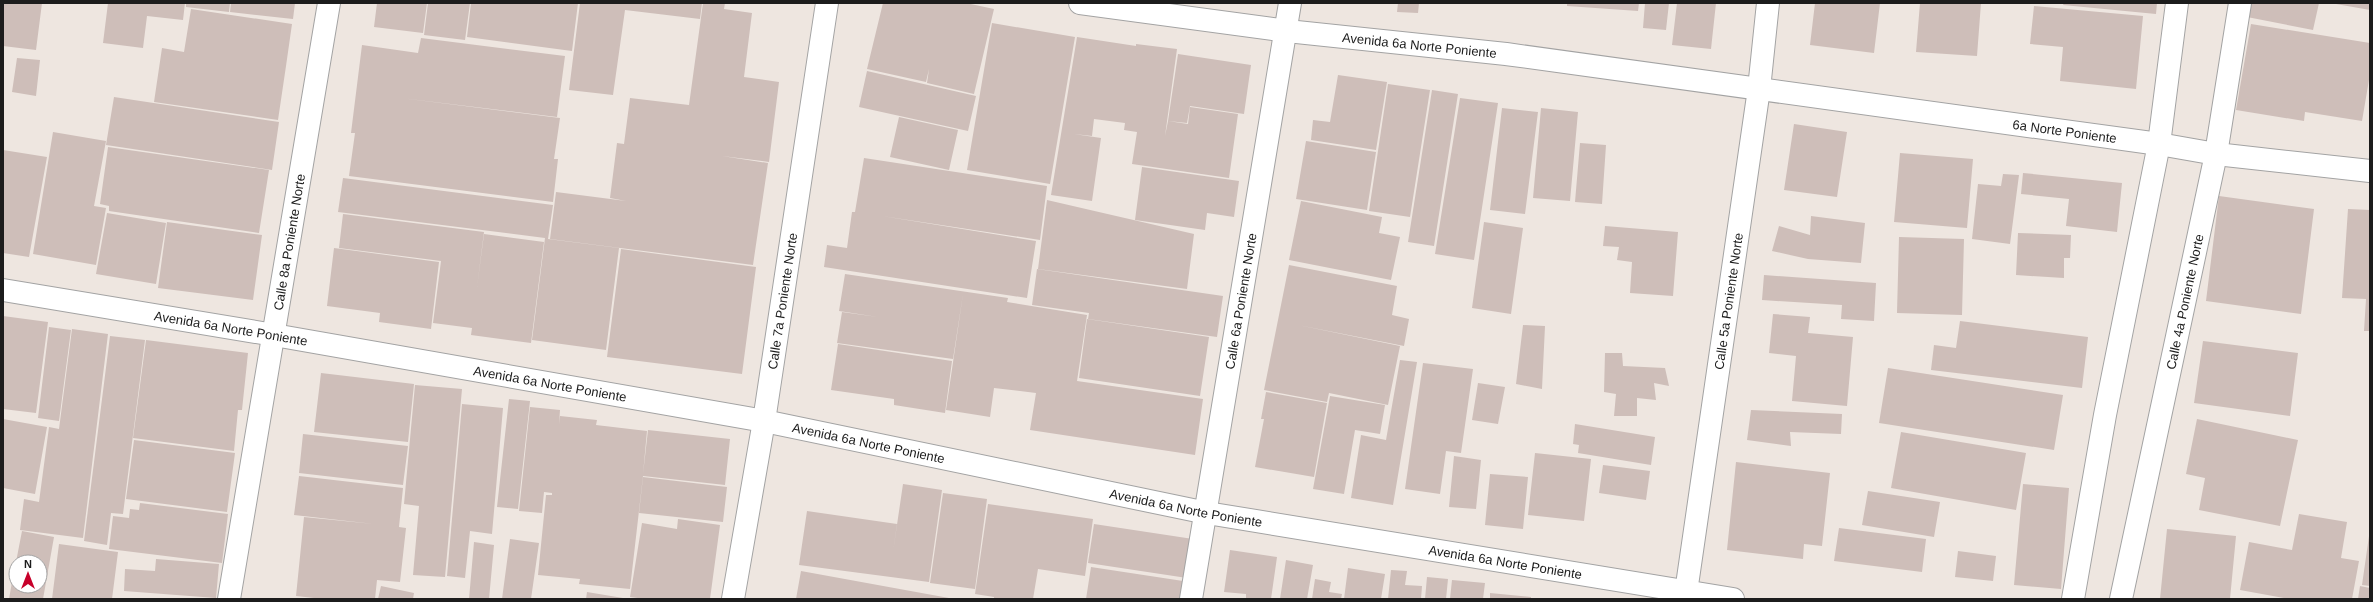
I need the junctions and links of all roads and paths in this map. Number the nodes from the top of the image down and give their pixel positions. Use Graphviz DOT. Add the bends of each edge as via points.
graph roads {
  1 [pos="330,3"];
  2 [pos="827,3"];
  3 [pos="1080,3"];
  4 [pos="1290,3"];
  5 [pos="1768,3"];
  6 [pos="2177,3"];
  7 [pos="2240,3"];
  8 [pos="1287,31"];
  9 [pos="1759,88"];
  10 [pos="2159,144"];
  11 [pos="2216,154"];
  12 [pos="2370,171"];
  13 [pos="3,290"];
  14 [pos="274,335"];
  15 [pos="764,421"];
  16 [pos="1207,513"];
  17 [pos="1685,595"];
  18 [pos="229,599"];
  19 [pos="732,599"];
  20 [pos="1191,599"];
  21 [pos="1733,599"];
  22 [pos="2073,599"];
  23 [pos="2121,599"];
  1 -- 14 [label="street, Calle 8a Poniente Norte"];
  2 -- 15 [label="street, Calle 7a Poniente Norte"];
  3 -- 8 [label="street, Avenida 6a Norte Poniente"];
  4 -- 8 [label="street, Calle 6a Poniente Norte"];
  5 -- 9 [label="street, Calle 5a Poniente Norte"];
  6 -- 10 [label="street"];
  7 -- 11 [label="street, Calle 4a Poniente Norte"];
  8 -- 9 [label="street, Avenida 6a Norte Poniente" via="1506,54"];
  8 -- 16 [label="street, Calle 6a Poniente Norte"];
  9 -- 10 [label="street, 6a Norte Poniente"];
  9 -- 17 [label="street, Calle 5a Poniente Norte"];
  10 -- 11 [label="street, 6a Norte Poniente"];
  10 -- 22 [label="street" via="2105,415"];
  11 -- 12 [label="street, 6a Norte Poniente"];
  11 -- 23 [label="street, Calle 4a Poniente Norte"];
  13 -- 14 [label="street, Avenida 6a Norte Poniente"];
  14 -- 15 [label="street, Avenida 6a Norte Poniente"];
  14 -- 18 [label="street, Calle 8a Poniente Norte"];
  15 -- 16 [label="street, Avenida 6a Norte Poniente"];
  15 -- 19 [label="street, Calle 7a Poniente Norte"];
  16 -- 17 [label="street, Avenida 6a Norte Poniente"];
  16 -- 20 [label="street, Calle 6a Poniente Norte"];
  17 -- 21 [label="street, Avenida 6a Norte Poniente"];
}
